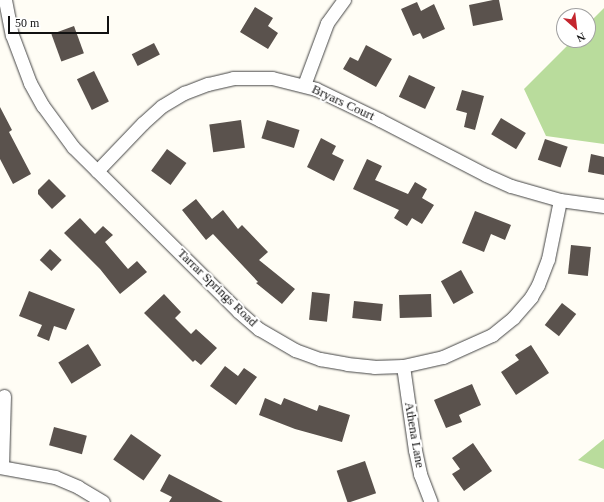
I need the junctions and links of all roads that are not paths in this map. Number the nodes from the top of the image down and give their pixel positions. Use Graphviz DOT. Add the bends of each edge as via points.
graph roads {
  1 [pos="5,0"];
  2 [pos="344,0"];
  3 [pos="304,85"];
  4 [pos="97,171"];
  5 [pos="560,200"];
  6 [pos="604,206"];
  7 [pos="403,366"];
  8 [pos="4,396"];
  9 [pos="1,467"];
  10 [pos="103,502"];
  11 [pos="431,502"];
  1 -- 4 [label="street, Tarrar Springs Road" via="20,59 40,100 73,147"];
  2 -- 3 [label="street" via="327,23"];
  3 -- 4 [label="street, Bryars Court" via="272,78 246,77 208,84 184,93 162,106 143,123"];
  3 -- 5 [label="street, Bryars Court" via="380,120 486,175 511,186"];
  4 -- 7 [label="street, Tarrar Springs Road" via="259,329 289,347 320,359 374,367"];
  5 -- 6 [label="street, Bryars Court"];
  5 -- 7 [label="street, Tarrar Springs Road" via="544,272 531,297 513,318 480,342 443,357"];
  7 -- 11 [label="street, Athena Lane" via="415,450 420,474"];
  8 -- 9 [label="street"];
  9 -- 10 [label="street" via="55,478 78,487"];
}
